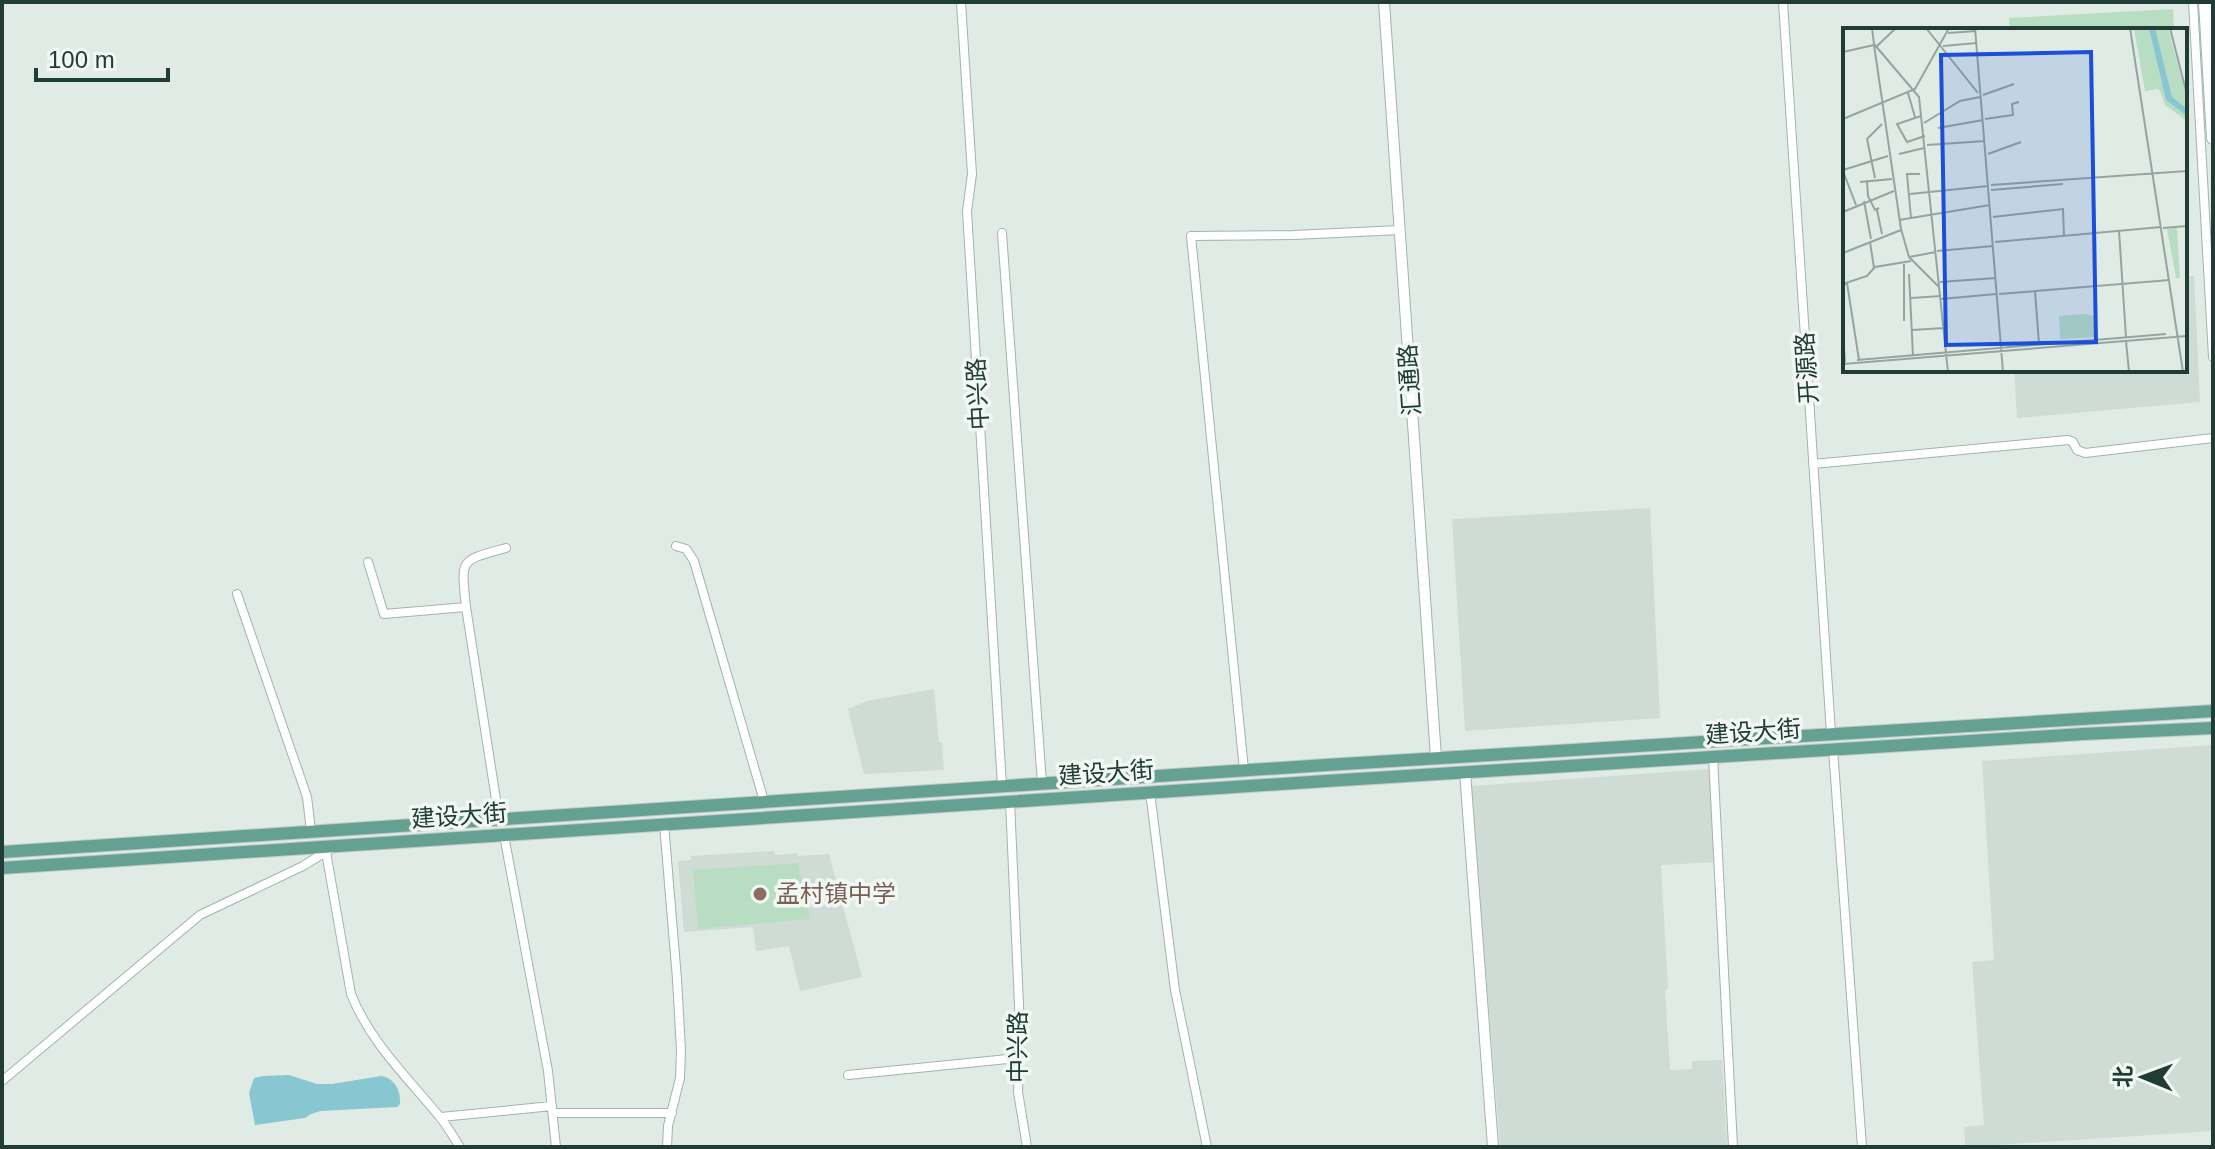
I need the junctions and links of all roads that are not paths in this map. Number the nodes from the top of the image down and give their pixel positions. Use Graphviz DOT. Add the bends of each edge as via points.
graph roads {
  1 [pos="961,2"];
  2 [pos="1384,2"];
  3 [pos="1783,2"];
  4 [pos="2193,2"];
  5 [pos="2205,2"];
  6 [pos="2213,138"];
  7 [pos="1400,230"];
  8 [pos="1002,233"];
  9 [pos="2213,357"];
  10 [pos="2213,438"];
  11 [pos="1813,464"];
  12 [pos="676,546"];
  13 [pos="506,548"];
  14 [pos="368,562"];
  15 [pos="237,594"];
  16 [pos="466,607"];
  17 [pos="2213,711"];
  18 [pos="2213,728"];
  19 [pos="1831,733"];
  20 [pos="1833,749"];
  21 [pos="1713,757"];
  22 [pos="1436,758"];
  23 [pos="1244,770"];
  24 [pos="1465,772"];
  25 [pos="1042,783"];
  26 [pos="1002,786"];
  27 [pos="1150,792"];
  28 [pos="764,801"];
  29 [pos="1010,801"];
  30 [pos="499,819"];
  31 [pos="664,824"];
  32 [pos="311,831"];
  33 [pos="504,835"];
  34 [pos="331,849"];
  35 [pos="2,852"];
  36 [pos="2,868"];
  37 [pos="1018,1058"];
  38 [pos="848,1075"];
  39 [pos="2,1081"];
  40 [pos="552,1109"];
  41 [pos="672,1113"];
  42 [pos="441,1117"];
  43 [pos="460,1147"];
  44 [pos="556,1147"];
  45 [pos="667,1147"];
  46 [pos="1027,1147"];
  47 [pos="1207,1147"];
  48 [pos="1493,1147"];
  49 [pos="1733,1147"];
  50 [pos="1862,1147"];
  1 -- 26 [label="street, 中兴路" via="972,174 967,211"];
  2 -- 7 [label="street, 汇通路"];
  3 -- 11 [label="street, 开源路"];
  4 -- 9 [label="street"];
  5 -- 6 [label="main road"];
  7 -- 22 [label="street, 汇通路"];
  7 -- 23 [label="street" via="1191,236"];
  8 -- 25 [label="street"];
  10 -- 11 [label="street" via="2085,453 2068,440"];
  11 -- 19 [label="street, 开源路"];
  12 -- 28 [label="street" via="686,549 694,561"];
  13 -- 16 [label="street" via="472,557 465,565"];
  14 -- 16 [label="street" via="384,614"];
  15 -- 32 [label="street" via="307,797"];
  16 -- 30 [label="street"];
  17 -- 19 [label="main road, 建设大街"];
  18 -- 20 [label="main road, 建设大街"];
  19 -- 22 [label="main road, 建设大街"];
  20 -- 21 [label="main road, 建设大街"];
  20 -- 50 [label="street"];
  21 -- 24 [label="main road, 建设大街"];
  21 -- 49 [label="street"];
  22 -- 23 [label="main road, 建设大街"];
  23 -- 25 [label="main road, 建设大街"];
  24 -- 27 [label="main road, 建设大街"];
  24 -- 48 [label="street"];
  25 -- 26 [label="main road, 建设大街"];
  26 -- 28 [label="main road, 建设大街"];
  27 -- 29 [label="main road, 建设大街"];
  27 -- 47 [label="street" via="1175,990"];
  28 -- 30 [label="main road, 建设大街"];
  29 -- 31 [label="main road, 建设大街"];
  29 -- 37 [label="street, 中兴路"];
  30 -- 32 [label="main road, 建设大街"];
  31 -- 33 [label="main road, 建设大街"];
  31 -- 41 [label="street" via="681,1050"];
  32 -- 35 [label="main road, 建设大街"];
  33 -- 34 [label="main road, 建设大街"];
  33 -- 40 [label="street"];
  34 -- 36 [label="main road, 建设大街"];
  34 -- 39 [label="street" via="200,915"];
  34 -- 42 [label="street" via="356,1008"];
  37 -- 38 [label="street"];
  37 -- 46 [label="street, 中兴路"];
  40 -- 41 [label="street"];
  40 -- 42 [label="street"];
  40 -- 44 [label="street"];
  41 -- 45 [label="street"];
  42 -- 43 [label="street"];
}
